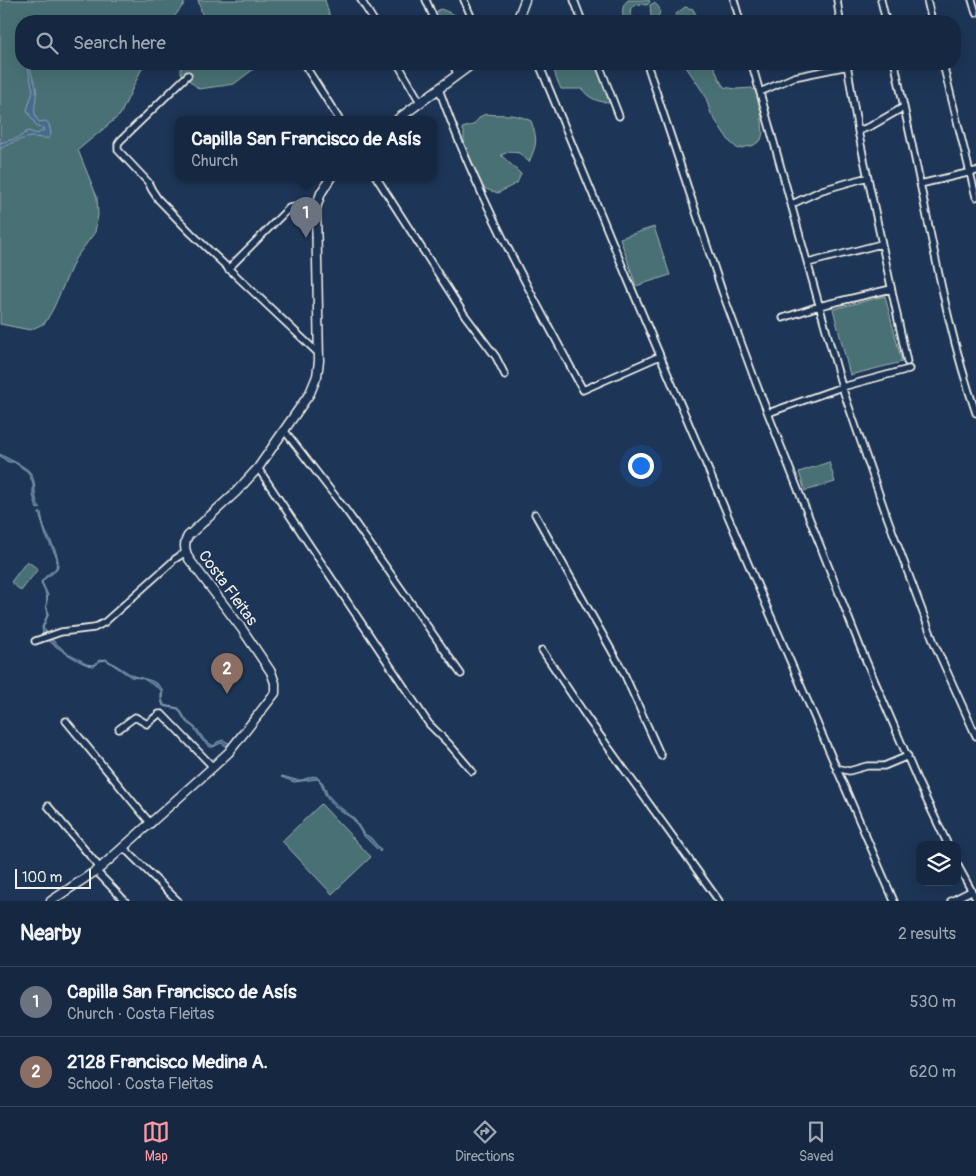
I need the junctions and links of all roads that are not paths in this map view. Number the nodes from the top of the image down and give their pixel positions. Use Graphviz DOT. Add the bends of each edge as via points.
graph roads {
  1 [pos="361,0"];
  2 [pos="426,0"];
  3 [pos="464,0"];
  4 [pos="525,0"];
  5 [pos="574,0"];
  6 [pos="734,0"];
  7 [pos="837,0"];
  8 [pos="881,0"];
  9 [pos="927,0"];
  10 [pos="972,0"];
  11 [pos="976,13"];
  12 [pos="370,15"];
  13 [pos="432,15"];
  14 [pos="470,15"];
  15 [pos="520,15"];
  16 [pos="580,15"];
  17 [pos="738,15"];
  18 [pos="839,15"];
  19 [pos="885,15"];
  20 [pos="931,15"];
  21 [pos="308,70"];
  22 [pos="401,70"];
  23 [pos="455,70"];
  24 [pos="463,70"];
  25 [pos="541,70"];
  26 [pos="601,70"];
  27 [pos="649,70"];
  28 [pos="754,70"];
  29 [pos="825,70"];
  30 [pos="848,70"];
  31 [pos="896,70"];
  32 [pos="945,70"];
  33 [pos="457,74"];
  34 [pos="188,75"];
  35 [pos="439,89"];
  36 [pos="760,92"];
  37 [pos="420,102"];
  38 [pos="904,107"];
  39 [pos="337,116"];
  40 [pos="402,116"];
  41 [pos="620,116"];
  42 [pos="858,131"];
  43 [pos="973,172"];
  44 [pos="868,177"];
  45 [pos="329,181"];
  46 [pos="379,181"];
  47 [pos="920,184"];
  48 [pos="976,197"];
  49 [pos="792,204"];
  50 [pos="316,218"];
  51 [pos="881,244"];
  52 [pos="808,263"];
  53 [pos="228,269"];
  54 [pos="891,290"];
  55 [pos="820,306"];
  56 [pos="783,318"];
  57 [pos="319,354"];
  58 [pos="660,356"];
  59 [pos="907,362"];
  60 [pos="909,369"];
  61 [pos="505,375"];
  62 [pos="842,387"];
  63 [pos="768,413"];
  64 [pos="976,413"];
  65 [pos="284,430"];
  66 [pos="258,468"];
  67 [pos="535,514"];
  68 [pos="186,552"];
  69 [pos="35,641"];
  70 [pos="542,650"];
  71 [pos="461,674"];
  72 [pos="66,721"];
  73 [pos="119,729"];
  74 [pos="976,736"];
  75 [pos="662,756"];
  76 [pos="908,756"];
  77 [pos="213,768"];
  78 [pos="837,770"];
  79 [pos="472,772"];
  80 [pos="48,806"];
  81 [pos="151,824"];
  82 [pos="946,841"];
  83 [pos="124,848"];
  84 [pos="98,869"];
  85 [pos="961,872"];
  86 [pos="971,891"];
  87 [pos="976,900"];
  88 [pos="51,901"];
  89 [pos="125,901"];
  90 [pos="178,901"];
  91 [pos="719,901"];
  92 [pos="894,901"];
  93 [pos="951,901"];
  1 -- 12 [label="street"];
  2 -- 13 [label="street"];
  3 -- 14 [label="street"];
  4 -- 15 [label="main road"];
  5 -- 16 [label="street"];
  6 -- 17 [label="street"];
  7 -- 18 [label="street"];
  8 -- 19 [label="street"];
  9 -- 20 [label="street"];
  10 -- 11 [label="street"];
  21 -- 39 [label="street"];
  22 -- 37 [label="street"];
  23 -- 33 [label="street"];
  24 -- 33 [label="main road"];
  25 -- 58 [label="street"];
  26 -- 41 [label="street"];
  27 -- 63 [label="street" via="722,291"];
  28 -- 36 [label="street"];
  29 -- 36 [label="street" via="794,77"];
  30 -- 42 [label="street"];
  31 -- 38 [label="street"];
  32 -- 43 [label="street"];
  33 -- 35 [label="main road"];
  34 -- 53 [label="street" via="120,142 118,150 148,182 158,199"];
  35 -- 37 [label="main road"];
  35 -- 58 [label="street" via="459,144 515,263 583,390"];
  36 -- 49 [label="street"];
  37 -- 40 [label="main road"];
  38 -- 42 [label="street"];
  38 -- 47 [label="street"];
  42 -- 44 [label="street"];
  43 -- 47 [label="street"];
  43 -- 48 [label="street"];
  44 -- 49 [label="street" via="822,190"];
  44 -- 51 [label="street"];
  45 -- 50 [label="main road, Costa Fleitas" via="318,200"];
  46 -- 61 [label="street"];
  47 -- 64 [label="street" via="929,234"];
  49 -- 52 [label="street"];
  50 -- 53 [label="street" via="295,207 289,208"];
  50 -- 57 [label="main road, Costa Fleitas"];
  51 -- 52 [label="street"];
  51 -- 54 [label="street"];
  52 -- 55 [label="street"];
  53 -- 57 [label="street"];
  54 -- 55 [label="street"];
  54 -- 59 [label="street"];
  55 -- 56 [label="street"];
  55 -- 62 [label="street"];
  57 -- 65 [label="main road, Costa Fleitas" via="315,383"];
  58 -- 78 [label="street"];
  60 -- 62 [label="street"];
  62 -- 63 [label="street"];
  62 -- 74 [label="street" via="931,635"];
  63 -- 76 [label="street" via="861,650"];
  65 -- 66 [label="main road, Costa Fleitas"];
  65 -- 71 [label="street" via="348,513"];
  66 -- 68 [label="main road, Costa Fleitas" via="188,536"];
  66 -- 79 [label="street" via="429,724"];
  67 -- 75 [label="street" via="622,669"];
  68 -- 69 [label="street" via="105,622 94,628 60,632"];
  68 -- 77 [label="main road, Costa Fleitas" via="271,672 275,683 275,693 270,700"];
  70 -- 91 [label="street"];
  72 -- 81 [label="street"];
  73 -- 77 [label="street" via="135,718 147,724 162,714"];
  76 -- 78 [label="street" via="884,766 867,766 849,772"];
  76 -- 82 [label="street"];
  77 -- 81 [label="main road, Costa Fleitas"];
  78 -- 92 [label="street"];
  80 -- 84 [label="street"];
  81 -- 83 [label="main road, Costa Fleitas"];
  83 -- 84 [label="main road, Costa Fleitas"];
  83 -- 90 [label="street"];
  84 -- 88 [label="main road, Costa Fleitas"];
  84 -- 89 [label="street"];
  85 -- 86 [label="street"];
  86 -- 87 [label="street"];
  86 -- 93 [label="street"];
}
